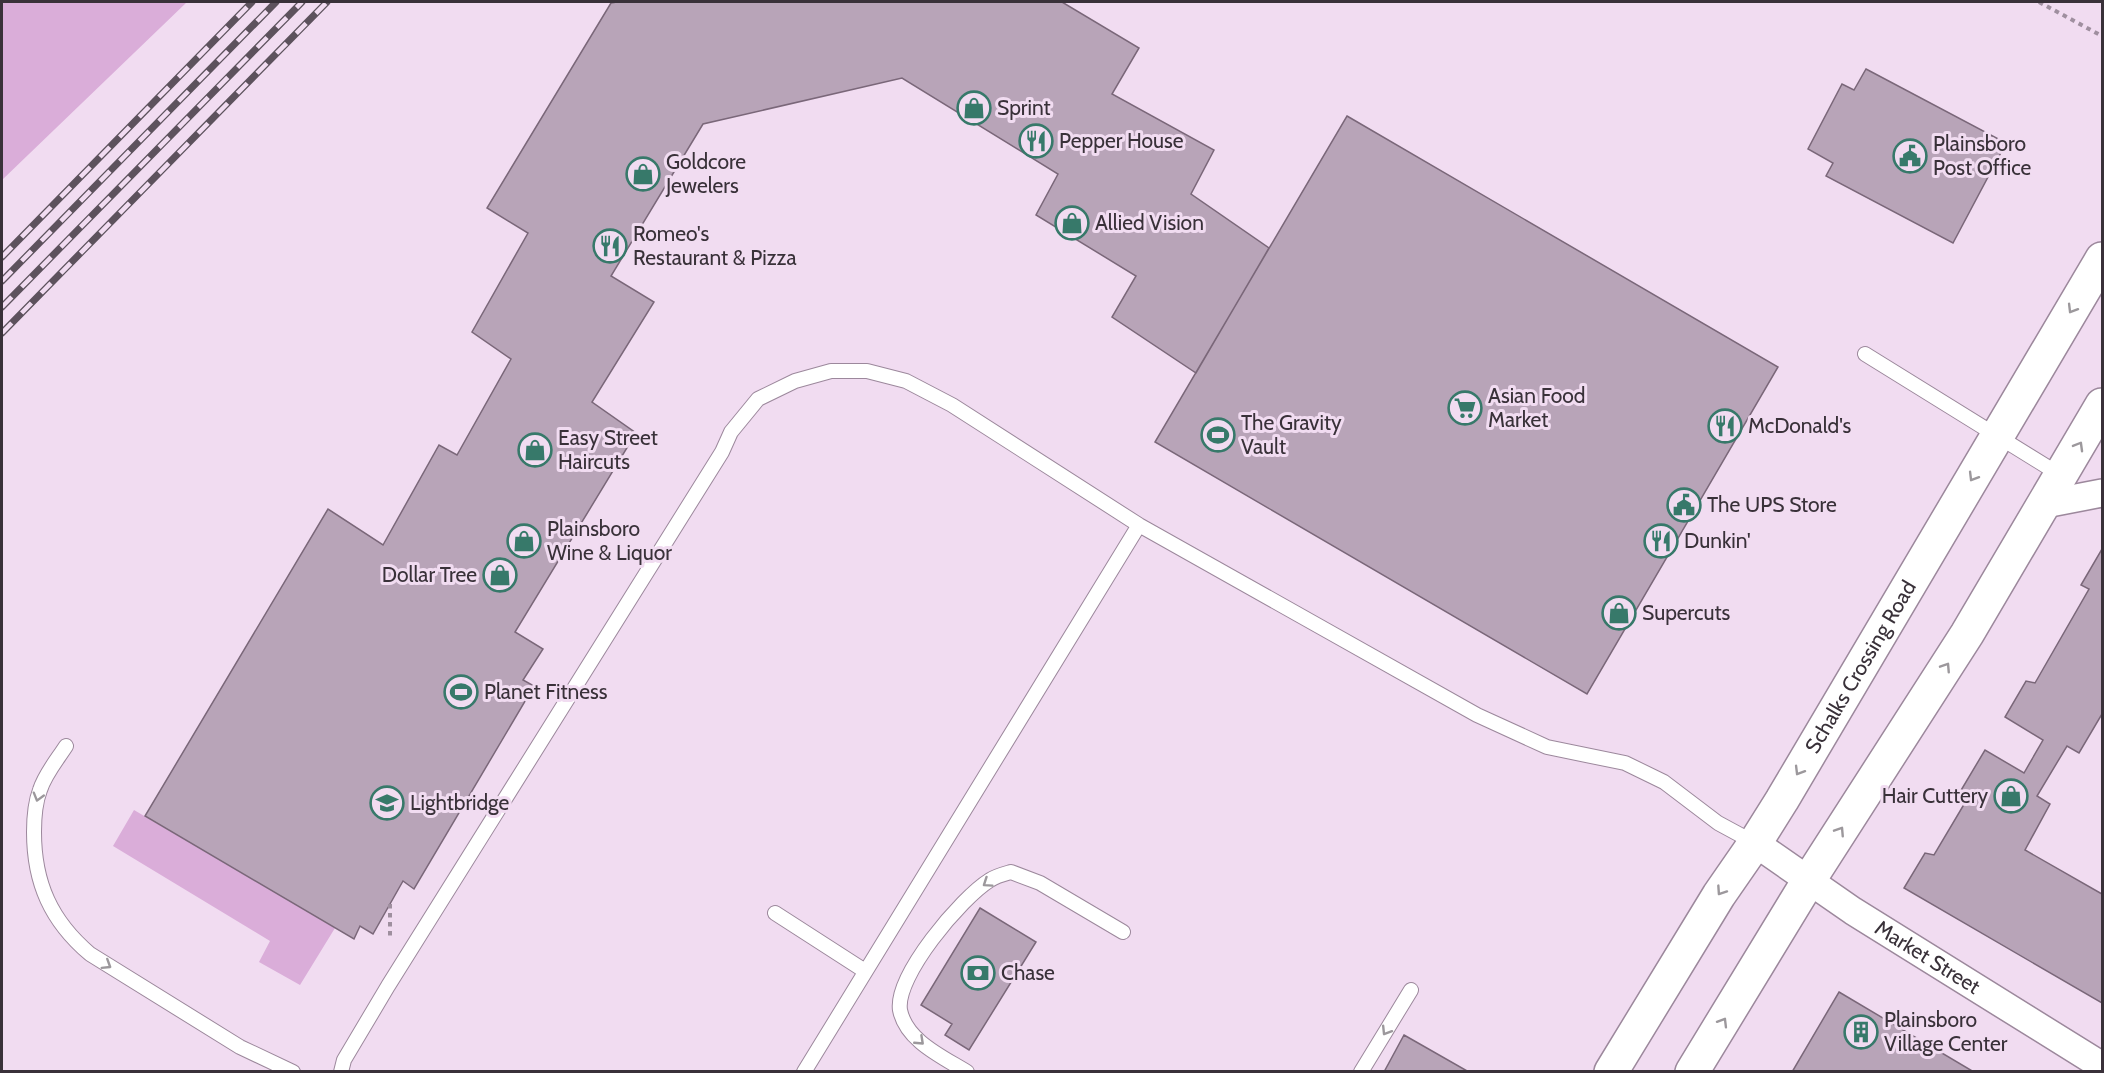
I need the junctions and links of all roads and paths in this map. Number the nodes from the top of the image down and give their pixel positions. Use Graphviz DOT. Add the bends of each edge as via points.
graph roads {
  1 [pos="2039,2"];
  2 [pos="2103,36"];
  3 [pos="2103,259"];
  4 [pos="1865,354"];
  5 [pos="2102,406"];
  6 [pos="1997,436"];
  7 [pos="2062,476"];
  8 [pos="2103,493"];
  9 [pos="2045,504"];
  10 [pos="1138,525"];
  11 [pos="66,746"];
  12 [pos="1755,843"];
  13 [pos="1809,880"];
  14 [pos="775,913"];
  15 [pos="1123,932"];
  16 [pos="865,971"];
  17 [pos="1411,990"];
  18 [pos="2103,1066"];
  19 [pos="293,1071"];
  20 [pos="341,1071"];
  21 [pos="804,1071"];
  22 [pos="967,1071"];
  23 [pos="1361,1071"];
  24 [pos="1611,1071"];
  25 [pos="1692,1071"];
  1 -- 2 [label="path"];
  3 -- 6 [label="street, Schalks Crossing Road, one-way"];
  4 -- 6 [label="lane"];
  7 -- 5 [label="street, one-way"];
  6 -- 7 [label="lane"];
  6 -- 12 [label="street, Schalks Crossing Road, one-way"];
  7 -- 9 [label="street"];
  8 -- 9 [label="street"];
  13 -- 9 [label="street, one-way" via="1967,634"];
  10 -- 12 [label="lane" via="1477,715 1547,747 1625,763 1664,782 1718,823"];
  10 -- 16 [label="lane"];
  10 -- 20 [label="lane" via="952,405 906,381 867,371 831,371 795,381 758,399 731,432 388,986"];
  11 -- 19 [label="lane, one-way" via="40,789 34,825 38,876 56,917 90,954 240,1047"];
  12 -- 13 [label="street, Market Street"];
  12 -- 24 [label="street, Schalks Crossing Road, one-way"];
  13 -- 18 [label="street, Market Street"];
  25 -- 13 [label="street, one-way"];
  14 -- 16 [label="lane"];
  15 -- 22 [label="lane, one-way" via="1040,883 1011,872 991,879 967,897 938,929 902,990 900,1010 915,1037"];
  16 -- 21 [label="lane"];
  17 -- 23 [label="lane, one-way"];
}
